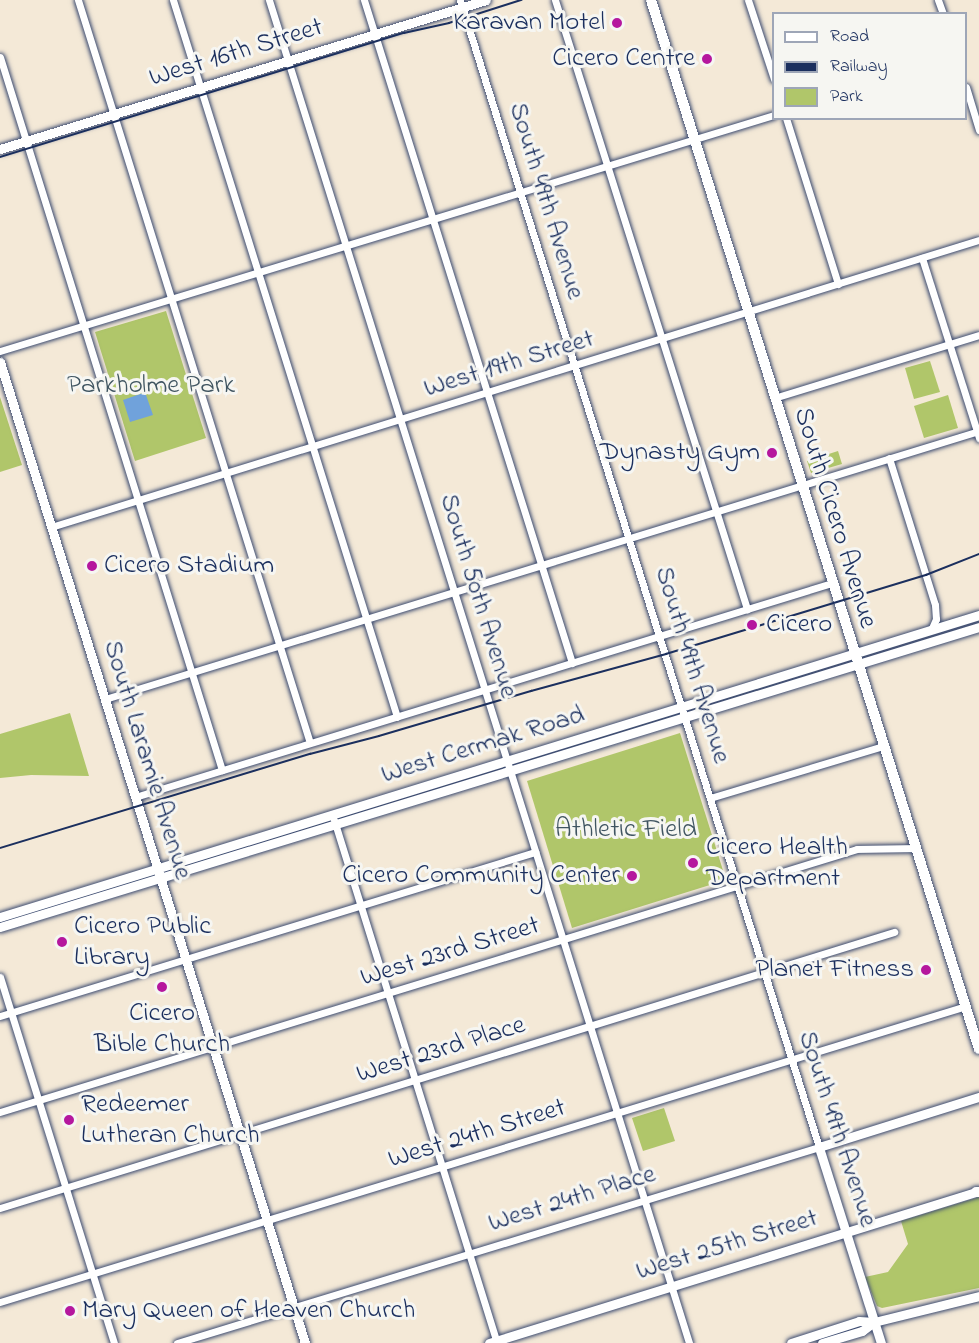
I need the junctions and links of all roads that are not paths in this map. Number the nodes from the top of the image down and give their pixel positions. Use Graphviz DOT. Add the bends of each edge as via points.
graph roads {
  1 [pos="78,0"];
  2 [pos="173,0"];
  3 [pos="269,0"];
  4 [pos="364,0"];
  5 [pos="486,0"];
  6 [pos="555,0"];
  7 [pos="651,0"];
  8 [pos="748,0"];
  9 [pos="461,4"];
  10 [pos="375,34"];
  11 [pos="0,57"];
  12 [pos="288,61"];
  13 [pos="772,73"];
  14 [pos="201,87"];
  15 [pos="967,90"];
  16 [pos="113,114"];
  17 [pos="772,116"];
  18 [pos="787,120"];
  19 [pos="979,129"];
  20 [pos="694,139"];
  21 [pos="26,141"];
  22 [pos="0,149"];
  23 [pos="607,166"];
  24 [pos="520,192"];
  25 [pos="433,219"];
  26 [pos="979,240"];
  27 [pos="346,246"];
  28 [pos="922,258"];
  29 [pos="258,272"];
  30 [pos="838,284"];
  31 [pos="171,299"];
  32 [pos="747,312"];
  33 [pos="84,326"];
  34 [pos="979,335"];
  35 [pos="662,338"];
  36 [pos="950,344"];
  37 [pos="0,351"];
  38 [pos="0,362"];
  39 [pos="575,365"];
  40 [pos="487,392"];
  41 [pos="774,398"];
  42 [pos="400,419"];
  43 [pos="978,433"];
  44 [pos="313,446"];
  45 [pos="890,458"];
  46 [pos="225,473"];
  47 [pos="801,484"];
  48 [pos="138,500"];
  49 [pos="716,511"];
  50 [pos="51,527"];
  51 [pos="629,538"];
  52 [pos="541,565"];
  53 [pos="832,582"];
  54 [pos="454,591"];
  55 [pos="747,609"];
  56 [pos="979,615"];
  57 [pos="367,618"];
  58 [pos="979,627"];
  59 [pos="931,630"];
  60 [pos="660,636"];
  61 [pos="279,645"];
  62 [pos="856,659"];
  63 [pos="572,663"];
  64 [pos="192,672"];
  65 [pos="485,690"];
  66 [pos="105,699"];
  67 [pos="684,712"];
  68 [pos="397,717"];
  69 [pos="310,743"];
  70 [pos="883,746"];
  71 [pos="509,766"];
  72 [pos="222,770"];
  73 [pos="135,797"];
  74 [pos="710,798"];
  75 [pos="332,814"];
  76 [pos="335,824"];
  77 [pos="915,848"];
  78 [pos="535,852"];
  79 [pos="158,873"];
  80 [pos="737,885"];
  81 [pos="360,905"];
  82 [pos="0,917"];
  83 [pos="0,927"];
  84 [pos="894,932"];
  85 [pos="563,940"];
  86 [pos="185,959"];
  87 [pos="764,972"];
  88 [pos="0,977"];
  89 [pos="388,993"];
  90 [pos="966,1006"];
  91 [pos="11,1013"];
  92 [pos="0,1016"];
  93 [pos="590,1026"];
  94 [pos="213,1047"];
  95 [pos="979,1049"];
  96 [pos="792,1059"];
  97 [pos="415,1080"];
  98 [pos="979,1097"];
  99 [pos="38,1101"];
  100 [pos="0,1112"];
  101 [pos="617,1113"];
  102 [pos="240,1133"];
  103 [pos="819,1147"];
  104 [pos="442,1166"];
  105 [pos="66,1188"];
  106 [pos="978,1192"];
  107 [pos="644,1200"];
  108 [pos="0,1208"];
  109 [pos="267,1220"];
  110 [pos="846,1232"];
  111 [pos="469,1254"];
  112 [pos="92,1274"];
  113 [pos="671,1286"];
  114 [pos="979,1296"];
  115 [pos="0,1302"];
  116 [pos="294,1308"];
  117 [pos="874,1322"];
  118 [pos="494,1342"];
  119 [pos="114,1343"];
  120 [pos="177,1343"];
  121 [pos="305,1343"];
  122 [pos="689,1343"];
  123 [pos="790,1343"];
  124 [pos="822,1343"];
  125 [pos="881,1343"];
  1 -- 16 [label="street"];
  2 -- 14 [label="street"];
  3 -- 12 [label="street, South 50th Avenue"];
  4 -- 10 [label="street"];
  5 -- 9 [label="main road, West 16th Street"];
  6 -- 23 [label="street"];
  7 -- 20 [label="main road, South Cicero Avenue"];
  8 -- 13 [label="street"];
  9 -- 10 [label="main road, West 16th Street"];
  9 -- 24 [label="street, South 49th Avenue"];
  10 -- 12 [label="main road, West 16th Street"];
  10 -- 25 [label="street"];
  11 -- 21 [label="street"];
  12 -- 14 [label="main road, West 16th Street"];
  12 -- 27 [label="street, South 50th Avenue"];
  14 -- 16 [label="main road, West 16th Street"];
  14 -- 29 [label="street"];
  15 -- 19 [label="street"];
  16 -- 21 [label="main road, West 16th Street"];
  16 -- 31 [label="street"];
  17 -- 20 [label="street"];
  18 -- 30 [label="street"];
  20 -- 23 [label="street"];
  20 -- 32 [label="main road, South Cicero Avenue"];
  21 -- 22 [label="main road, West 16th Street"];
  21 -- 33 [label="street"];
  23 -- 24 [label="street"];
  23 -- 35 [label="street"];
  24 -- 25 [label="street"];
  24 -- 39 [label="street, South 49th Avenue"];
  25 -- 27 [label="street"];
  25 -- 40 [label="street"];
  26 -- 28 [label="street, West 19th Street"];
  27 -- 29 [label="street"];
  27 -- 42 [label="street, South 50th Avenue"];
  28 -- 30 [label="street, West 19th Street"];
  28 -- 36 [label="street"];
  29 -- 31 [label="street"];
  29 -- 44 [label="street"];
  30 -- 32 [label="street, West 19th Street"];
  31 -- 33 [label="street"];
  31 -- 46 [label="street"];
  32 -- 35 [label="street, West 19th Street"];
  32 -- 41 [label="main road, South Cicero Avenue"];
  33 -- 37 [label="street"];
  33 -- 48 [label="street"];
  34 -- 36 [label="street"];
  35 -- 39 [label="street, West 19th Street"];
  35 -- 49 [label="street"];
  36 -- 41 [label="street"];
  36 -- 43 [label="street"];
  38 -- 50 [label="main road, South Laramie Avenue"];
  39 -- 40 [label="street, West 19th Street"];
  39 -- 51 [label="street, South 49th Avenue"];
  40 -- 42 [label="street, West 19th Street"];
  40 -- 52 [label="street"];
  41 -- 47 [label="main road, South Cicero Avenue"];
  42 -- 44 [label="street, West 19th Street"];
  42 -- 54 [label="street, South 50th Avenue"];
  43 -- 45 [label="street"];
  44 -- 46 [label="street, West 19th Street"];
  44 -- 57 [label="street"];
  45 -- 47 [label="street"];
  45 -- 59 [label="street" via="935,605 936,619"];
  46 -- 48 [label="street, West 19th Street"];
  46 -- 61 [label="street"];
  47 -- 49 [label="street"];
  47 -- 53 [label="main road, South Cicero Avenue"];
  48 -- 50 [label="street, West 19th Street"];
  48 -- 64 [label="street"];
  49 -- 51 [label="street"];
  49 -- 55 [label="street"];
  50 -- 66 [label="main road, South Laramie Avenue"];
  51 -- 52 [label="street"];
  51 -- 60 [label="street, South 49th Avenue"];
  52 -- 54 [label="street"];
  52 -- 63 [label="street"];
  53 -- 55 [label="street"];
  53 -- 62 [label="main road, South Cicero Avenue"];
  54 -- 57 [label="street"];
  54 -- 65 [label="street, South 50th Avenue"];
  55 -- 60 [label="street"];
  56 -- 59 [label="main road, West Cermak Road"];
  57 -- 61 [label="street"];
  57 -- 68 [label="street"];
  58 -- 62 [label="main road, West Cermak Road"];
  59 -- 62 [label="main road, West Cermak Road"];
  60 -- 63 [label="street"];
  60 -- 67 [label="street, South 49th Avenue"];
  61 -- 64 [label="street"];
  61 -- 69 [label="street"];
  62 -- 67 [label="main road, West Cermak Road"];
  62 -- 70 [label="main road, South Cicero Avenue"];
  63 -- 65 [label="street"];
  64 -- 66 [label="street"];
  64 -- 72 [label="street"];
  65 -- 68 [label="street"];
  65 -- 71 [label="street, South 50th Avenue"];
  66 -- 73 [label="main road, South Laramie Avenue"];
  67 -- 71 [label="main road, West Cermak Road"];
  67 -- 74 [label="street, South 49th Avenue"];
  68 -- 69 [label="street"];
  69 -- 72 [label="street"];
  70 -- 74 [label="street"];
  70 -- 77 [label="main road, South Cicero Avenue"];
  71 -- 75 [label="main road, West Cermak Road"];
  71 -- 76 [label="main road, West Cermak Road"];
  71 -- 78 [label="street, South 50th Avenue"];
  72 -- 73 [label="street"];
  73 -- 79 [label="main road, South Laramie Avenue"];
  74 -- 80 [label="street, South 49th Avenue"];
  75 -- 76 [label="street"];
  75 -- 79 [label="main road, West Cermak Road"];
  76 -- 79 [label="main road, West Cermak Road"];
  76 -- 81 [label="street"];
  77 -- 80 [label="street, West 23rd Street" via="857,849"];
  77 -- 90 [label="main road, South Cicero Avenue"];
  78 -- 81 [label="street"];
  78 -- 85 [label="street, South 50th Avenue"];
  79 -- 82 [label="main road, West Cermak Road"];
  79 -- 83 [label="main road, West Cermak Road"];
  79 -- 86 [label="main road, South Laramie Avenue"];
  80 -- 85 [label="street, West 23rd Street"];
  80 -- 87 [label="street, South 49th Avenue"];
  81 -- 86 [label="street"];
  81 -- 89 [label="street"];
  84 -- 87 [label="street, West 23rd Place"];
  85 -- 89 [label="street, West 23rd Street"];
  85 -- 93 [label="street, South 50th Avenue"];
  86 -- 91 [label="street"];
  86 -- 94 [label="main road, South Laramie Avenue"];
  87 -- 93 [label="street, West 23rd Place"];
  87 -- 96 [label="street, South 49th Avenue"];
  88 -- 91 [label="street"];
  89 -- 94 [label="street, West 23rd Street"];
  89 -- 97 [label="street"];
  90 -- 95 [label="main road, South Cicero Avenue"];
  90 -- 96 [label="street, West 24th Street"];
  91 -- 92 [label="street"];
  91 -- 99 [label="street"];
  93 -- 97 [label="street, West 23rd Place"];
  93 -- 101 [label="street, South 50th Avenue"];
  94 -- 99 [label="street, West 23rd Street"];
  94 -- 102 [label="main road, South Laramie Avenue"];
  96 -- 101 [label="street, West 24th Street"];
  96 -- 103 [label="street, South 49th Avenue"];
  97 -- 102 [label="street, West 23rd Place"];
  97 -- 104 [label="street"];
  98 -- 103 [label="main road, West 24th Place"];
  99 -- 100 [label="street, West 23rd Street"];
  99 -- 105 [label="street"];
  101 -- 104 [label="street, West 24th Street"];
  101 -- 107 [label="street, South 50th Avenue"];
  102 -- 105 [label="street, West 23rd Place"];
  102 -- 109 [label="main road, South Laramie Avenue"];
  103 -- 107 [label="street, West 24th Place"];
  103 -- 110 [label="main road, South 49th Avenue"];
  104 -- 109 [label="street, West 24th Street"];
  104 -- 111 [label="street"];
  105 -- 108 [label="street, West 23rd Place"];
  105 -- 112 [label="street"];
  106 -- 110 [label="main road, West 25th Street"];
  107 -- 111 [label="street, West 24th Place"];
  107 -- 113 [label="street, South 50th Avenue"];
  109 -- 112 [label="street, West 24th Street"];
  109 -- 116 [label="main road, South Laramie Avenue"];
  110 -- 113 [label="main road, West 25th Street"];
  110 -- 117 [label="main road, South 49th Avenue"];
  111 -- 116 [label="street, West 24th Place"];
  111 -- 118 [label="street"];
  112 -- 115 [label="street, West 24th Street"];
  112 -- 119 [label="street"];
  113 -- 118 [label="main road, West 25th Street"];
  113 -- 122 [label="street, South 50th Avenue"];
  114 -- 117 [label="main road"];
  116 -- 120 [label="street, West 24th Place"];
  116 -- 121 [label="main road, South Laramie Avenue"];
  117 -- 123 [label="main road" via="859,1321"];
  117 -- 124 [label="main road" via="862,1331"];
  117 -- 125 [label="main road, South 49th Avenue"];
}
